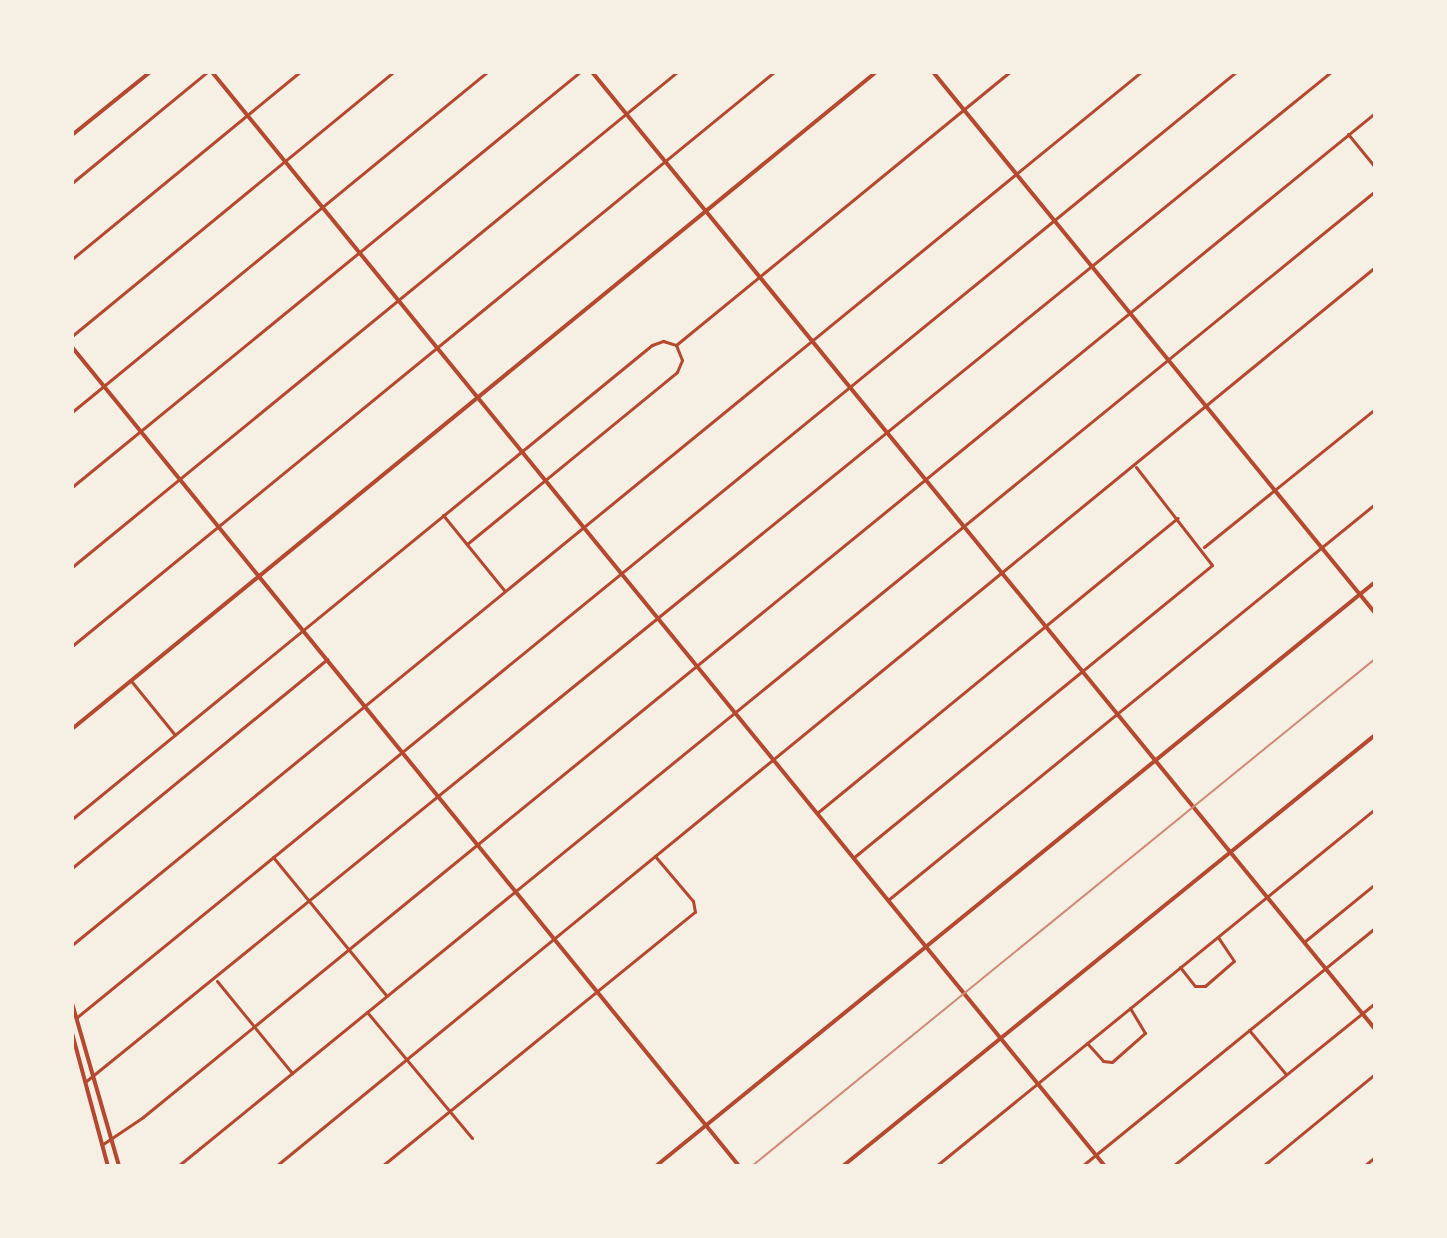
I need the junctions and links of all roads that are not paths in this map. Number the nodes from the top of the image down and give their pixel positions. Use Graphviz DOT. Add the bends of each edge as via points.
graph roads {
  1 [pos="150,72"];
  2 [pos="210,72"];
  3 [pos="300,72"];
  4 [pos="393,72"];
  5 [pos="487,72"];
  6 [pos="580,72"];
  7 [pos="592,72"];
  8 [pos="677,72"];
  9 [pos="774,72"];
  10 [pos="876,72"];
  11 [pos="933,72"];
  12 [pos="1009,72"];
  13 [pos="1141,72"];
  14 [pos="1236,72"];
  15 [pos="1331,72"];
  16 [pos="964,109"];
  17 [pos="1375,113"];
  18 [pos="626,114"];
  19 [pos="247,115"];
  20 [pos="1348,134"];
  21 [pos="72,135"];
  22 [pos="285,161"];
  23 [pos="665,161"];
  24 [pos="1375,167"];
  25 [pos="1016,174"];
  26 [pos="72,183"];
  27 [pos="1375,191"];
  28 [pos="322,207"];
  29 [pos="706,211"];
  30 [pos="1055,220"];
  31 [pos="359,252"];
  32 [pos="72,259"];
  33 [pos="1092,266"];
  34 [pos="1375,267"];
  35 [pos="760,277"];
  36 [pos="398,301"];
  37 [pos="1130,313"];
  38 [pos="72,336"];
  39 [pos="812,341"];
  40 [pos="676,345"];
  41 [pos="72,347"];
  42 [pos="436,348"];
  43 [pos="1169,360"];
  44 [pos="104,386"];
  45 [pos="850,387"];
  46 [pos="477,397"];
  47 [pos="1205,405"];
  48 [pos="1375,409"];
  49 [pos="72,412"];
  50 [pos="141,432"];
  51 [pos="887,433"];
  52 [pos="522,453"];
  53 [pos="1136,466"];
  54 [pos="179,479"];
  55 [pos="925,479"];
  56 [pos="545,481"];
  57 [pos="72,487"];
  58 [pos="1275,490"];
  59 [pos="1375,504"];
  60 [pos="443,515"];
  61 [pos="1178,518"];
  62 [pos="218,526"];
  63 [pos="963,526"];
  64 [pos="583,527"];
  65 [pos="467,544"];
  66 [pos="1321,547"];
  67 [pos="1203,548"];
  68 [pos="72,567"];
  69 [pos="621,573"];
  70 [pos="1003,574"];
  71 [pos="259,576"];
  72 [pos="1375,582"];
  73 [pos="505,591"];
  74 [pos="1360,594"];
  75 [pos="1375,613"];
  76 [pos="659,620"];
  77 [pos="1045,627"];
  78 [pos="302,630"];
  79 [pos="72,646"];
  80 [pos="327,659"];
  81 [pos="696,665"];
  82 [pos="1083,671"];
  83 [pos="131,681"];
  84 [pos="365,706"];
  85 [pos="735,712"];
  86 [pos="1117,713"];
  87 [pos="72,729"];
  88 [pos="175,735"];
  89 [pos="1375,735"];
  90 [pos="402,752"];
  91 [pos="774,760"];
  92 [pos="1155,761"];
  93 [pos="438,799"];
  94 [pos="1375,809"];
  95 [pos="817,813"];
  96 [pos="72,819"];
  97 [pos="476,845"];
  98 [pos="1231,853"];
  99 [pos="655,856"];
  100 [pos="273,857"];
  101 [pos="853,858"];
  102 [pos="72,868"];
  103 [pos="1375,884"];
  104 [pos="514,891"];
  105 [pos="1267,897"];
  106 [pos="888,900"];
  107 [pos="311,904"];
  108 [pos="1375,928"];
  109 [pos="1218,937"];
  110 [pos="554,940"];
  111 [pos="1304,942"];
  112 [pos="72,945"];
  113 [pos="926,947"];
  114 [pos="347,948"];
  115 [pos="1180,967"];
  116 [pos="1325,968"];
  117 [pos="217,981"];
  118 [pos="596,992"];
  119 [pos="386,995"];
  120 [pos="72,1003"];
  121 [pos="1375,1003"];
  122 [pos="1130,1008"];
  123 [pos="367,1012"];
  124 [pos="1362,1013"];
  125 [pos="76,1018"];
  126 [pos="253,1026"];
  127 [pos="1375,1029"];
  128 [pos="1249,1030"];
  129 [pos="72,1033"];
  130 [pos="1001,1038"];
  131 [pos="1087,1043"];
  132 [pos="407,1060"];
  133 [pos="292,1073"];
  134 [pos="1286,1074"];
  135 [pos="1375,1074"];
  136 [pos="94,1078"];
  137 [pos="85,1082"];
  138 [pos="1038,1083"];
  139 [pos="449,1111"];
  140 [pos="706,1125"];
  141 [pos="472,1138"];
  142 [pos="112,1141"];
  143 [pos="103,1144"];
  144 [pos="1096,1154"];
  145 [pos="1375,1157"];
  146 [pos="108,1166"];
  147 [pos="119,1166"];
  148 [pos="178,1166"];
  149 [pos="276,1166"];
  150 [pos="382,1166"];
  151 [pos="656,1166"];
  152 [pos="739,1166"];
  153 [pos="843,1166"];
  154 [pos="936,1166"];
  155 [pos="1082,1166"];
  156 [pos="1105,1166"];
  157 [pos="1173,1166"];
  158 [pos="1263,1166"];
  159 [pos="1364,1166"];
  1 -- 21 [label="main road"];
  2 -- 19 [label="main road"];
  2 -- 26 [label="street"];
  3 -- 19 [label="street"];
  4 -- 22 [label="street"];
  5 -- 28 [label="street"];
  6 -- 31 [label="street"];
  7 -- 18 [label="main road"];
  8 -- 18 [label="street"];
  9 -- 23 [label="street"];
  10 -- 29 [label="main road"];
  11 -- 16 [label="main road"];
  12 -- 16 [label="street"];
  13 -- 25 [label="street"];
  14 -- 30 [label="street"];
  15 -- 33 [label="street"];
  16 -- 25 [label="main road"];
  16 -- 35 [label="street"];
  17 -- 20 [label="street"];
  18 -- 23 [label="main road"];
  18 -- 36 [label="street"];
  19 -- 22 [label="main road"];
  19 -- 32 [label="street"];
  20 -- 24 [label="street"];
  20 -- 37 [label="street"];
  22 -- 28 [label="main road"];
  22 -- 38 [label="street"];
  23 -- 29 [label="main road"];
  23 -- 42 [label="street"];
  25 -- 30 [label="main road"];
  25 -- 39 [label="street"];
  27 -- 43 [label="street"];
  28 -- 31 [label="main road"];
  28 -- 44 [label="street"];
  29 -- 35 [label="main road"];
  29 -- 46 [label="main road"];
  30 -- 33 [label="main road"];
  30 -- 45 [label="street"];
  31 -- 36 [label="main road"];
  31 -- 50 [label="street"];
  33 -- 37 [label="main road"];
  33 -- 51 [label="street"];
  34 -- 47 [label="street"];
  35 -- 39 [label="main road"];
  35 -- 40 [label="street"];
  36 -- 42 [label="main road"];
  36 -- 54 [label="street"];
  37 -- 43 [label="main road"];
  37 -- 55 [label="street"];
  39 -- 45 [label="main road"];
  39 -- 64 [label="street"];
  40 -- 52 [label="street" via="654,343"];
  40 -- 56 [label="street" via="682,360 677,372"];
  41 -- 44 [label="main road"];
  42 -- 46 [label="main road"];
  42 -- 62 [label="street"];
  43 -- 47 [label="main road"];
  43 -- 63 [label="street"];
  44 -- 49 [label="street"];
  44 -- 50 [label="main road"];
  45 -- 51 [label="main road"];
  45 -- 69 [label="street"];
  46 -- 52 [label="main road"];
  46 -- 71 [label="main road"];
  47 -- 53 [label="street"];
  47 -- 58 [label="main road"];
  48 -- 58 [label="street"];
  50 -- 54 [label="main road"];
  50 -- 57 [label="street"];
  51 -- 55 [label="main road"];
  51 -- 76 [label="street"];
  52 -- 56 [label="main road"];
  52 -- 60 [label="street"];
  53 -- 61 [label="street"];
  53 -- 70 [label="street"];
  54 -- 62 [label="main road"];
  54 -- 68 [label="street"];
  55 -- 63 [label="main road"];
  55 -- 81 [label="street"];
  56 -- 64 [label="main road"];
  56 -- 65 [label="street"];
  58 -- 66 [label="main road"];
  58 -- 67 [label="street"];
  59 -- 66 [label="street"];
  60 -- 65 [label="street"];
  60 -- 78 [label="street"];
  61 -- 67 [label="street"];
  61 -- 77 [label="street"];
  62 -- 71 [label="main road"];
  62 -- 79 [label="street"];
  63 -- 70 [label="main road"];
  63 -- 85 [label="street"];
  64 -- 69 [label="main road"];
  64 -- 73 [label="street"];
  65 -- 73 [label="street"];
  66 -- 74 [label="main road"];
  66 -- 86 [label="street"];
  67 -- 82 [label="street" via="1213,561 1209,568"];
  69 -- 76 [label="main road"];
  69 -- 90 [label="street"];
  70 -- 77 [label="main road"];
  70 -- 91 [label="street"];
  71 -- 78 [label="main road"];
  71 -- 83 [label="main road"];
  72 -- 74 [label="main road"];
  73 -- 84 [label="street"];
  74 -- 75 [label="main road"];
  74 -- 92 [label="main road"];
  76 -- 81 [label="main road"];
  76 -- 93 [label="street"];
  77 -- 82 [label="main road"];
  77 -- 95 [label="street"];
  78 -- 80 [label="main road"];
  78 -- 88 [label="street"];
  80 -- 84 [label="main road"];
  80 -- 102 [label="street"];
  81 -- 85 [label="main road"];
  81 -- 97 [label="street"];
  82 -- 86 [label="main road"];
  82 -- 101 [label="street"];
  83 -- 87 [label="main road"];
  83 -- 88 [label="street"];
  84 -- 90 [label="main road"];
  84 -- 112 [label="street"];
  85 -- 91 [label="main road"];
  85 -- 104 [label="street"];
  86 -- 92 [label="main road"];
  86 -- 106 [label="street"];
  88 -- 96 [label="street"];
  89 -- 98 [label="main road"];
  90 -- 93 [label="main road"];
  90 -- 100 [label="street"];
  91 -- 95 [label="main road"];
  91 -- 99 [label="street"];
  92 -- 98 [label="main road"];
  92 -- 113 [label="main road"];
  93 -- 97 [label="main road"];
  93 -- 107 [label="street"];
  94 -- 105 [label="street"];
  95 -- 101 [label="main road"];
  97 -- 104 [label="main road"];
  97 -- 114 [label="street"];
  98 -- 105 [label="main road"];
  98 -- 130 [label="main road"];
  99 -- 110 [label="street"];
  99 -- 118 [label="street" via="696,909"];
  100 -- 107 [label="street"];
  100 -- 125 [label="street"];
  101 -- 106 [label="main road"];
  103 -- 111 [label="street"];
  104 -- 110 [label="main road"];
  104 -- 119 [label="street"];
  105 -- 109 [label="street"];
  105 -- 111 [label="main road"];
  106 -- 113 [label="main road"];
  107 -- 114 [label="street"];
  107 -- 117 [label="street"];
  108 -- 116 [label="street"];
  109 -- 115 [label="street"];
  109 -- 115 [label="street" via="1234,961 1205,986 1195,986"];
  110 -- 118 [label="main road"];
  110 -- 132 [label="street"];
  111 -- 116 [label="main road"];
  113 -- 130 [label="main road"];
  113 -- 140 [label="main road"];
  114 -- 119 [label="street"];
  114 -- 126 [label="street"];
  115 -- 122 [label="street"];
  116 -- 124 [label="main road"];
  116 -- 128 [label="street"];
  117 -- 126 [label="street"];
  117 -- 136 [label="street"];
  118 -- 139 [label="street"];
  118 -- 140 [label="main road"];
  119 -- 123 [label="street"];
  120 -- 125 [label="main road"];
  121 -- 124 [label="street"];
  122 -- 131 [label="street"];
  122 -- 131 [label="street" via="1145,1033 1112,1062 1104,1063"];
  123 -- 132 [label="street"];
  123 -- 133 [label="street"];
  124 -- 127 [label="main road"];
  124 -- 134 [label="street"];
  125 -- 136 [label="main road"];
  126 -- 133 [label="street"];
  126 -- 142 [label="street"];
  128 -- 134 [label="street"];
  128 -- 144 [label="street"];
  129 -- 137 [label="main road"];
  130 -- 138 [label="main road"];
  130 -- 153 [label="main road"];
  131 -- 138 [label="street"];
  132 -- 139 [label="street"];
  132 -- 149 [label="street"];
  133 -- 148 [label="street"];
  134 -- 157 [label="street"];
  135 -- 158 [label="street"];
  136 -- 137 [label="street"];
  136 -- 142 [label="main road"];
  137 -- 143 [label="main road"];
  138 -- 144 [label="main road"];
  138 -- 154 [label="street"];
  139 -- 141 [label="street"];
  139 -- 150 [label="street"];
  140 -- 151 [label="main road"];
  140 -- 152 [label="main road"];
  142 -- 143 [label="street"];
  142 -- 147 [label="main road"];
  143 -- 146 [label="main road"];
  144 -- 155 [label="street"];
  144 -- 156 [label="main road"];
  145 -- 159 [label="street"];
}
